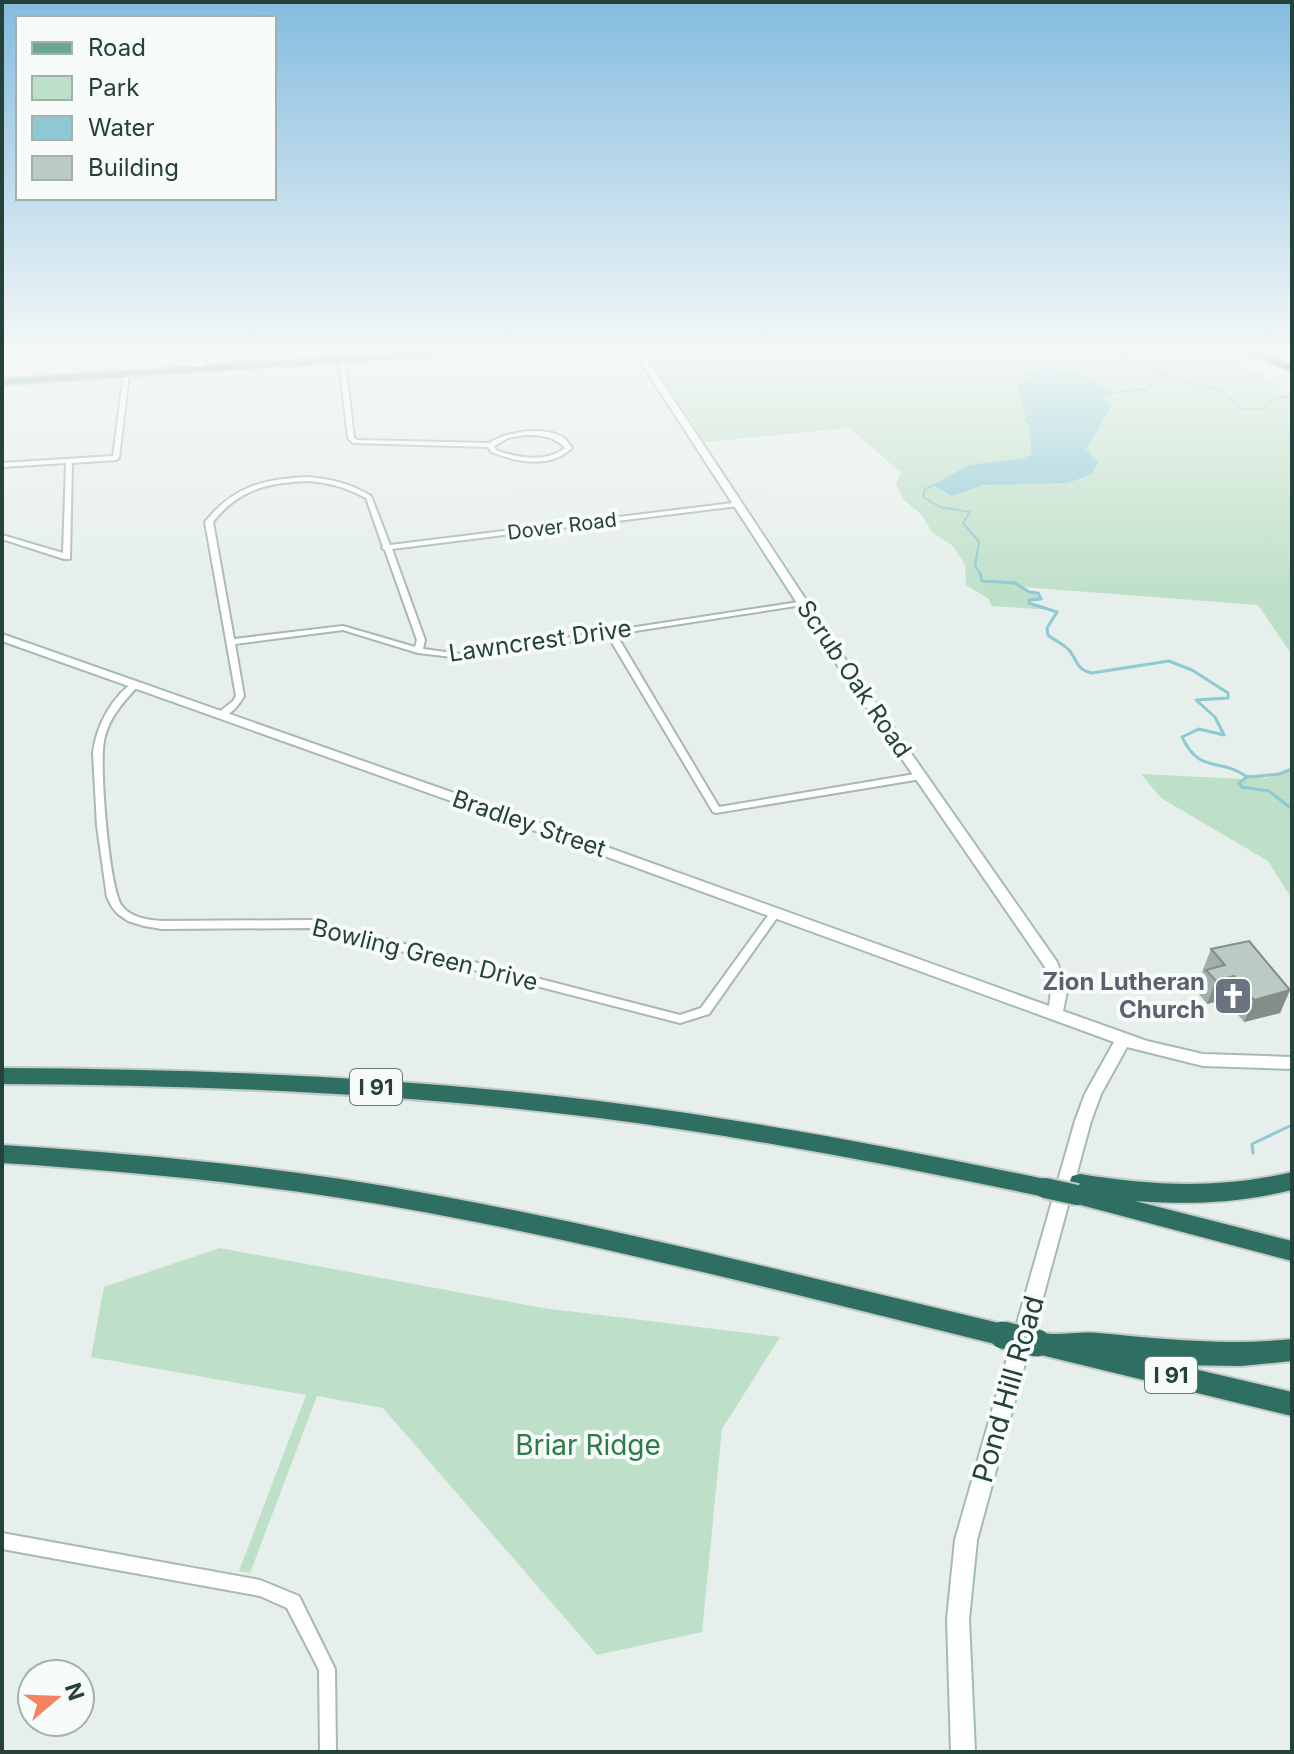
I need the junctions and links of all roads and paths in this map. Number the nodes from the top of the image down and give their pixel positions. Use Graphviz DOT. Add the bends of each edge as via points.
graph roads {
  1 [pos="119,429"];
  2 [pos="351,429"];
  3 [pos="689,429"];
  4 [pos="490,445"];
  5 [pos="69,461"];
  6 [pos="2,465"];
  7 [pos="738,504"];
  8 [pos="2,537"];
  9 [pos="386,548"];
  10 [pos="802,603"];
  11 [pos="611,633"];
  12 [pos="2,637"];
  13 [pos="232,642"];
  14 [pos="418,651"];
  15 [pos="136,684"];
  16 [pos="221,715"];
  17 [pos="921,776"];
  18 [pos="776,912"];
  19 [pos="1055,1013"];
  20 [pos="1123,1040"];
  21 [pos="1292,1063"];
  22 [pos="2,1076"];
  23 [pos="2,1154"];
  24 [pos="1292,1181"];
  25 [pos="1078,1189"];
  26 [pos="1292,1251"];
  27 [pos="1044,1345"];
  28 [pos="1292,1350"];
  29 [pos="1292,1404"];
  30 [pos="2,1541"];
  31 [pos="328,1752"];
  32 [pos="963,1752"];
  1 -- 5 [label="street" via="116,458"];
  2 -- 4 [label="street" via="352,440 365,444"];
  3 -- 7 [label="street, Scrub Oak Road"];
  4 -- 4 [label="street" via="503,455 529,459 560,455 569,448 561,439 532,434"];
  5 -- 6 [label="street"];
  5 -- 8 [label="street" via="67,557"];
  7 -- 9 [label="street, Dover Road"];
  7 -- 10 [label="street, Scrub Oak Road"];
  9 -- 13 [label="street" via="369,497 359,489 306,480 239,492 215,512 209,531"];
  9 -- 14 [label="street" via="421,640"];
  10 -- 11 [label="street, Lawncrest Drive"];
  10 -- 17 [label="street, Scrub Oak Road"];
  11 -- 14 [label="street, Lawncrest Drive" via="461,656"];
  11 -- 17 [label="street" via="716,810"];
  12 -- 15 [label="street, Bradley Street"];
  13 -- 14 [label="street, Lawncrest Drive" via="343,628"];
  13 -- 16 [label="street" via="240,696"];
  15 -- 16 [label="street, Bradley Street"];
  15 -- 18 [label="street, Bowling Green Drive" via="104,728 98,754 108,885 117,908 139,921 311,924 680,1019 705,1011"];
  16 -- 18 [label="street, Bradley Street"];
  17 -- 19 [label="street, Scrub Oak Road" via="1054,970 1059,991"];
  18 -- 19 [label="street, Bradley Street"];
  19 -- 20 [label="street"];
  20 -- 21 [label="street" via="1203,1060"];
  20 -- 32 [label="street, Pond Hill Road" via="1083,1121 966,1540 957,1605"];
  22 -- 25 [label="highway, I 91, bridge" via="281,1081 504,1099 760,1132"];
  23 -- 27 [label="highway, I 91, bridge" via="200,1171 423,1202"];
  24 -- 25 [label="highway" via="1246,1191 1189,1194"];
  25 -- 26 [label="highway, I 91"];
  27 -- 28 [label="highway" via="1091,1343 1229,1355"];
  27 -- 29 [label="highway, I 91"];
  30 -- 31 [label="street" via="260,1588 293,1602 327,1669"];
}
